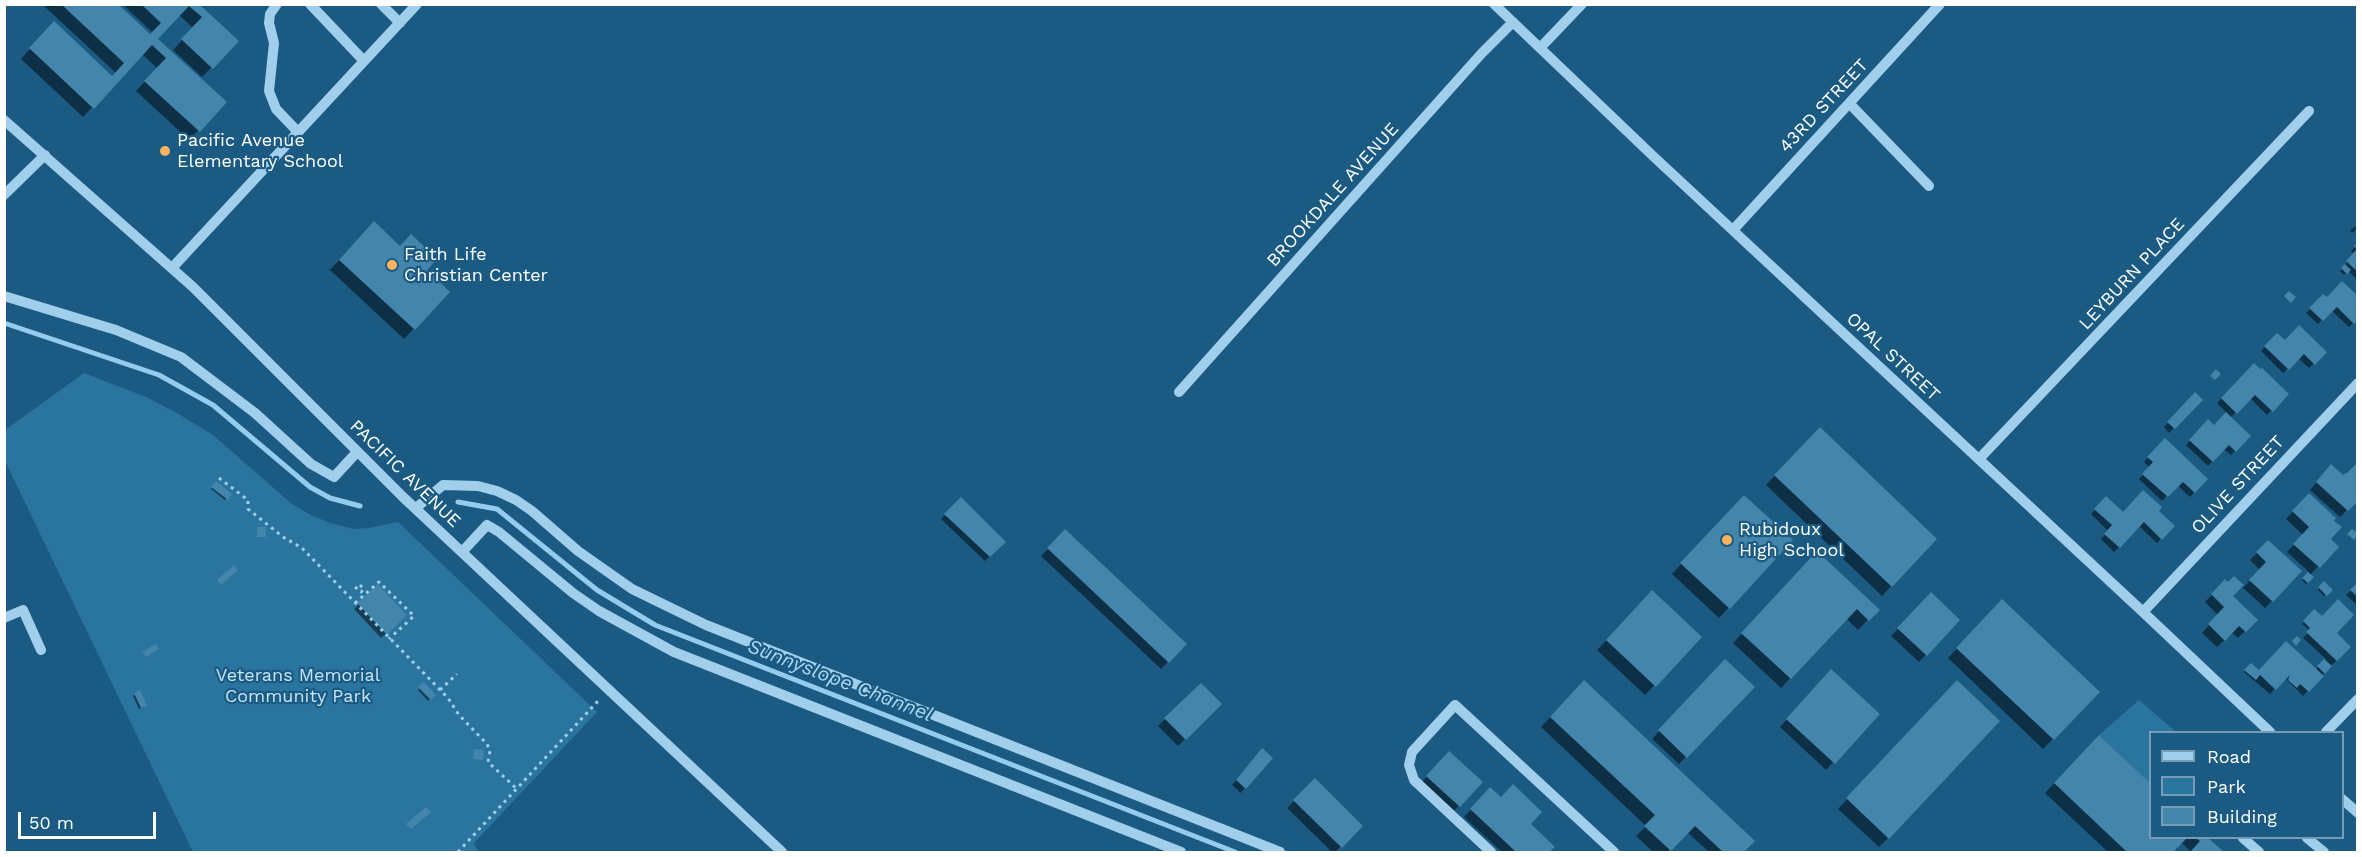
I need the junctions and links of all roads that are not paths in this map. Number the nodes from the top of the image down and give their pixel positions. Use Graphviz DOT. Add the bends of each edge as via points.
graph roads {
  1 [pos="278,4"];
  2 [pos="310,4"];
  3 [pos="381,4"];
  4 [pos="417,4"];
  5 [pos="1494,4"];
  6 [pos="1582,4"];
  7 [pos="1940,4"];
  8 [pos="1513,22"];
  9 [pos="400,23"];
  10 [pos="1540,48"];
  11 [pos="364,61"];
  12 [pos="1849,103"];
  13 [pos="2309,111"];
  14 [pos="4,120"];
  15 [pos="298,132"];
  16 [pos="45,155"];
  17 [pos="1929,186"];
  18 [pos="4,195"];
  19 [pos="1733,230"];
  20 [pos="172,268"];
  21 [pos="4,296"];
  22 [pos="2358,382"];
  23 [pos="1179,392"];
  24 [pos="357,452"];
  25 [pos="1979,459"];
  26 [pos="416,508"];
  27 [pos="462,552"];
  28 [pos="2144,612"];
  29 [pos="4,618"];
  30 [pos="41,650"];
  31 [pos="2358,699"];
  32 [pos="2269,731"];
  33 [pos="2327,731"];
  34 [pos="2344,800"];
  35 [pos="2358,813"];
  36 [pos="2244,839"];
  37 [pos="2309,839"];
  38 [pos="782,852"];
  39 [pos="1181,852"];
  40 [pos="1280,852"];
  41 [pos="1491,852"];
  42 [pos="1612,852"];
  43 [pos="2259,852"];
  44 [pos="2324,852"];
  1 -- 15 [label="street" via="269,23 274,43 269,91 276,109"];
  2 -- 11 [label="street"];
  3 -- 9 [label="street"];
  4 -- 9 [label="street"];
  5 -- 8 [label="street, OPAL STREET"];
  6 -- 10 [label="street"];
  7 -- 12 [label="street, 43RD STREET"];
  8 -- 10 [label="street, OPAL STREET"];
  8 -- 23 [label="street, BROOKDALE AVENUE"];
  9 -- 11 [label="street"];
  10 -- 19 [label="street, OPAL STREET"];
  11 -- 15 [label="street"];
  12 -- 17 [label="street"];
  12 -- 19 [label="street, 43RD STREET"];
  13 -- 25 [label="street, LEYBURN PLACE"];
  14 -- 16 [label="street, PACIFIC AVENUE"];
  15 -- 20 [label="street"];
  16 -- 18 [label="street"];
  16 -- 20 [label="street, PACIFIC AVENUE"];
  19 -- 25 [label="street, OPAL STREET"];
  20 -- 24 [label="street, PACIFIC AVENUE"];
  21 -- 24 [label="street" via="116,330 181,357 255,413 311,464 334,477"];
  22 -- 28 [label="street, OLIVE STREET"];
  24 -- 26 [label="street, PACIFIC AVENUE"];
  25 -- 28 [label="street, OPAL STREET"];
  26 -- 27 [label="street, PACIFIC AVENUE"];
  26 -- 40 [label="street" via="443,485 497,491 516,500 632,589 706,626"];
  27 -- 38 [label="street, PACIFIC AVENUE"];
  27 -- 39 [label="street" via="487,525 573,593 674,652"];
  28 -- 32 [label="street, OPAL STREET"];
  29 -- 30 [label="street" via="23,610"];
  31 -- 33 [label="street"];
  34 -- 35 [label="street"];
  36 -- 43 [label="street"];
  37 -- 44 [label="street"];
  41 -- 42 [label="street" via="1414,780 1409,765 1413,752 1455,705"];
}
